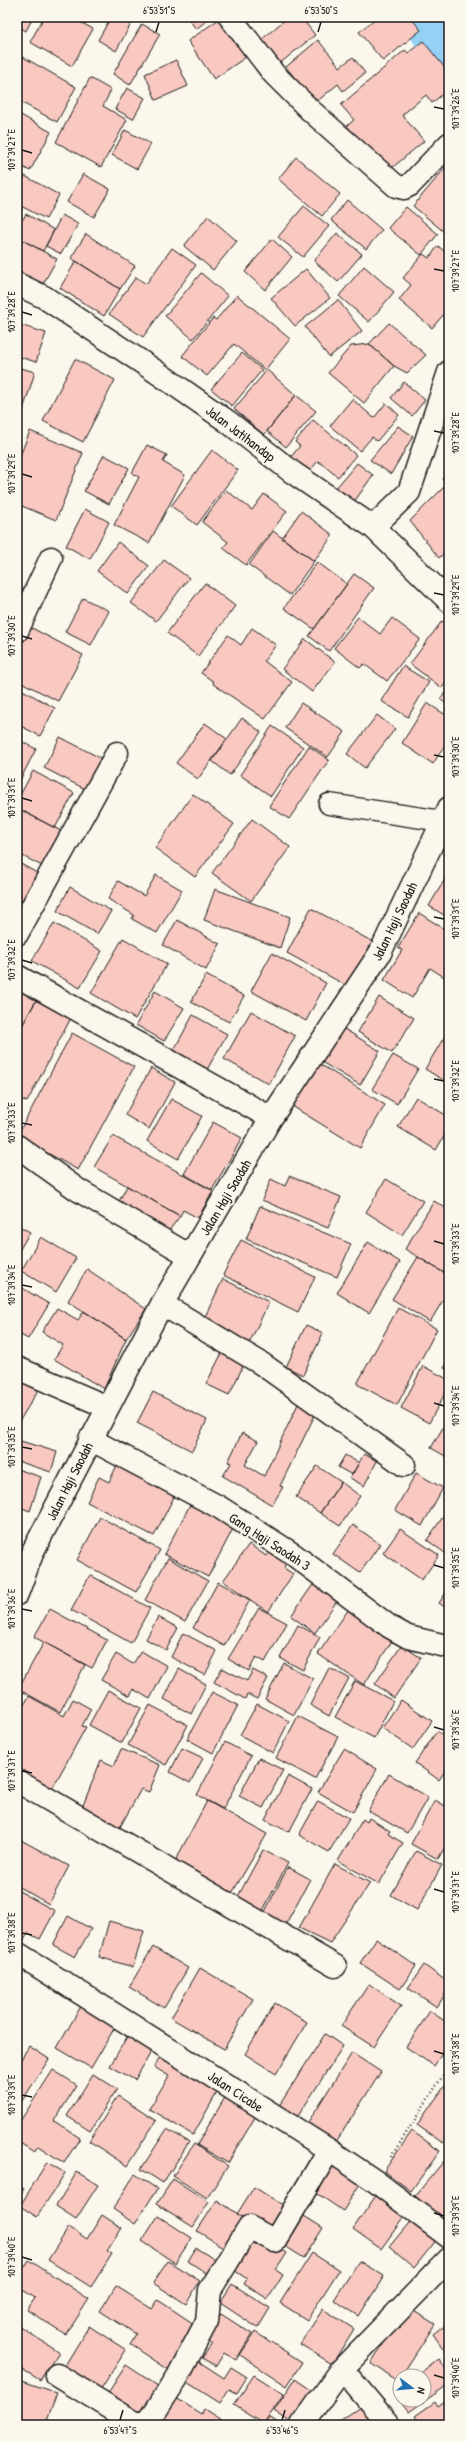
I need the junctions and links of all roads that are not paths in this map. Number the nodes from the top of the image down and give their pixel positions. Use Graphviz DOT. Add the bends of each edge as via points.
graph roads {
  1 [pos="230,17"];
  2 [pos="449,144"];
  3 [pos="17,284"];
  4 [pos="449,372"];
  5 [pos="373,527"];
  6 [pos="51,558"];
  7 [pos="449,601"];
  8 [pos="17,632"];
  9 [pos="117,753"];
  10 [pos="329,804"];
  11 [pos="445,815"];
  12 [pos="17,934"];
  13 [pos="17,976"];
  14 [pos="271,1118"];
  15 [pos="17,1146"];
  16 [pos="190,1256"];
  17 [pos="162,1304"];
  18 [pos="17,1368"];
  19 [pos="107,1407"];
  20 [pos="90,1439"];
  21 [pos="404,1465"];
  22 [pos="25,1547"];
  23 [pos="17,1594"];
  24 [pos="446,1646"];
  25 [pos="17,1781"];
  26 [pos="17,1953"];
  27 [pos="335,1966"];
  28 [pos="329,2150"];
  29 [pos="449,2237"];
  30 [pos="449,2259"];
  31 [pos="342,2370"];
  32 [pos="57,2375"];
  33 [pos="302,2425"];
  34 [pos="389,2425"];
  1 -- 2 [label="street" via="274,74 310,110 396,186 401,188 410,185"];
  3 -- 5 [label="street, Jalan Jatihandap" via="44,297 155,371 227,421 292,472"];
  4 -- 5 [label="street" via="438,412 409,492"];
  5 -- 7 [label="street, Jalan Jatihandap"];
  6 -- 8 [label="street"];
  9 -- 12 [label="street"];
  10 -- 11 [label="lane"];
  11 -- 14 [label="street, Jalan Haji Saodah" via="380,954"];
  13 -- 14 [label="street"];
  14 -- 16 [label="street, Jalan Haji Saodah"];
  15 -- 16 [label="street" via="78,1190"];
  16 -- 17 [label="street, Jalan Haji Saodah"];
  17 -- 19 [label="street, Jalan Haji Saodah"];
  17 -- 21 [label="street" via="262,1364"];
  18 -- 19 [label="street"];
  19 -- 20 [label="street, Jalan Haji Saodah"];
  20 -- 22 [label="street, Jalan Haji Saodah"];
  20 -- 24 [label="street, Gang Haji Saodah 3" via="219,1508 294,1555 390,1627 408,1637"];
  22 -- 23 [label="street, Jalan Haji Saodah"];
  25 -- 27 [label="street"];
  26 -- 28 [label="street, Jalan Cicabe"];
  28 -- 29 [label="street, Jalan Cicabe"];
  28 -- 32 [label="street" via="275,2241 249,2227 210,2290 207,2321 177,2378 149,2421 137,2424"];
  30 -- 31 [label="street"];
  31 -- 33 [label="street"];
  31 -- 34 [label="street"];
}
